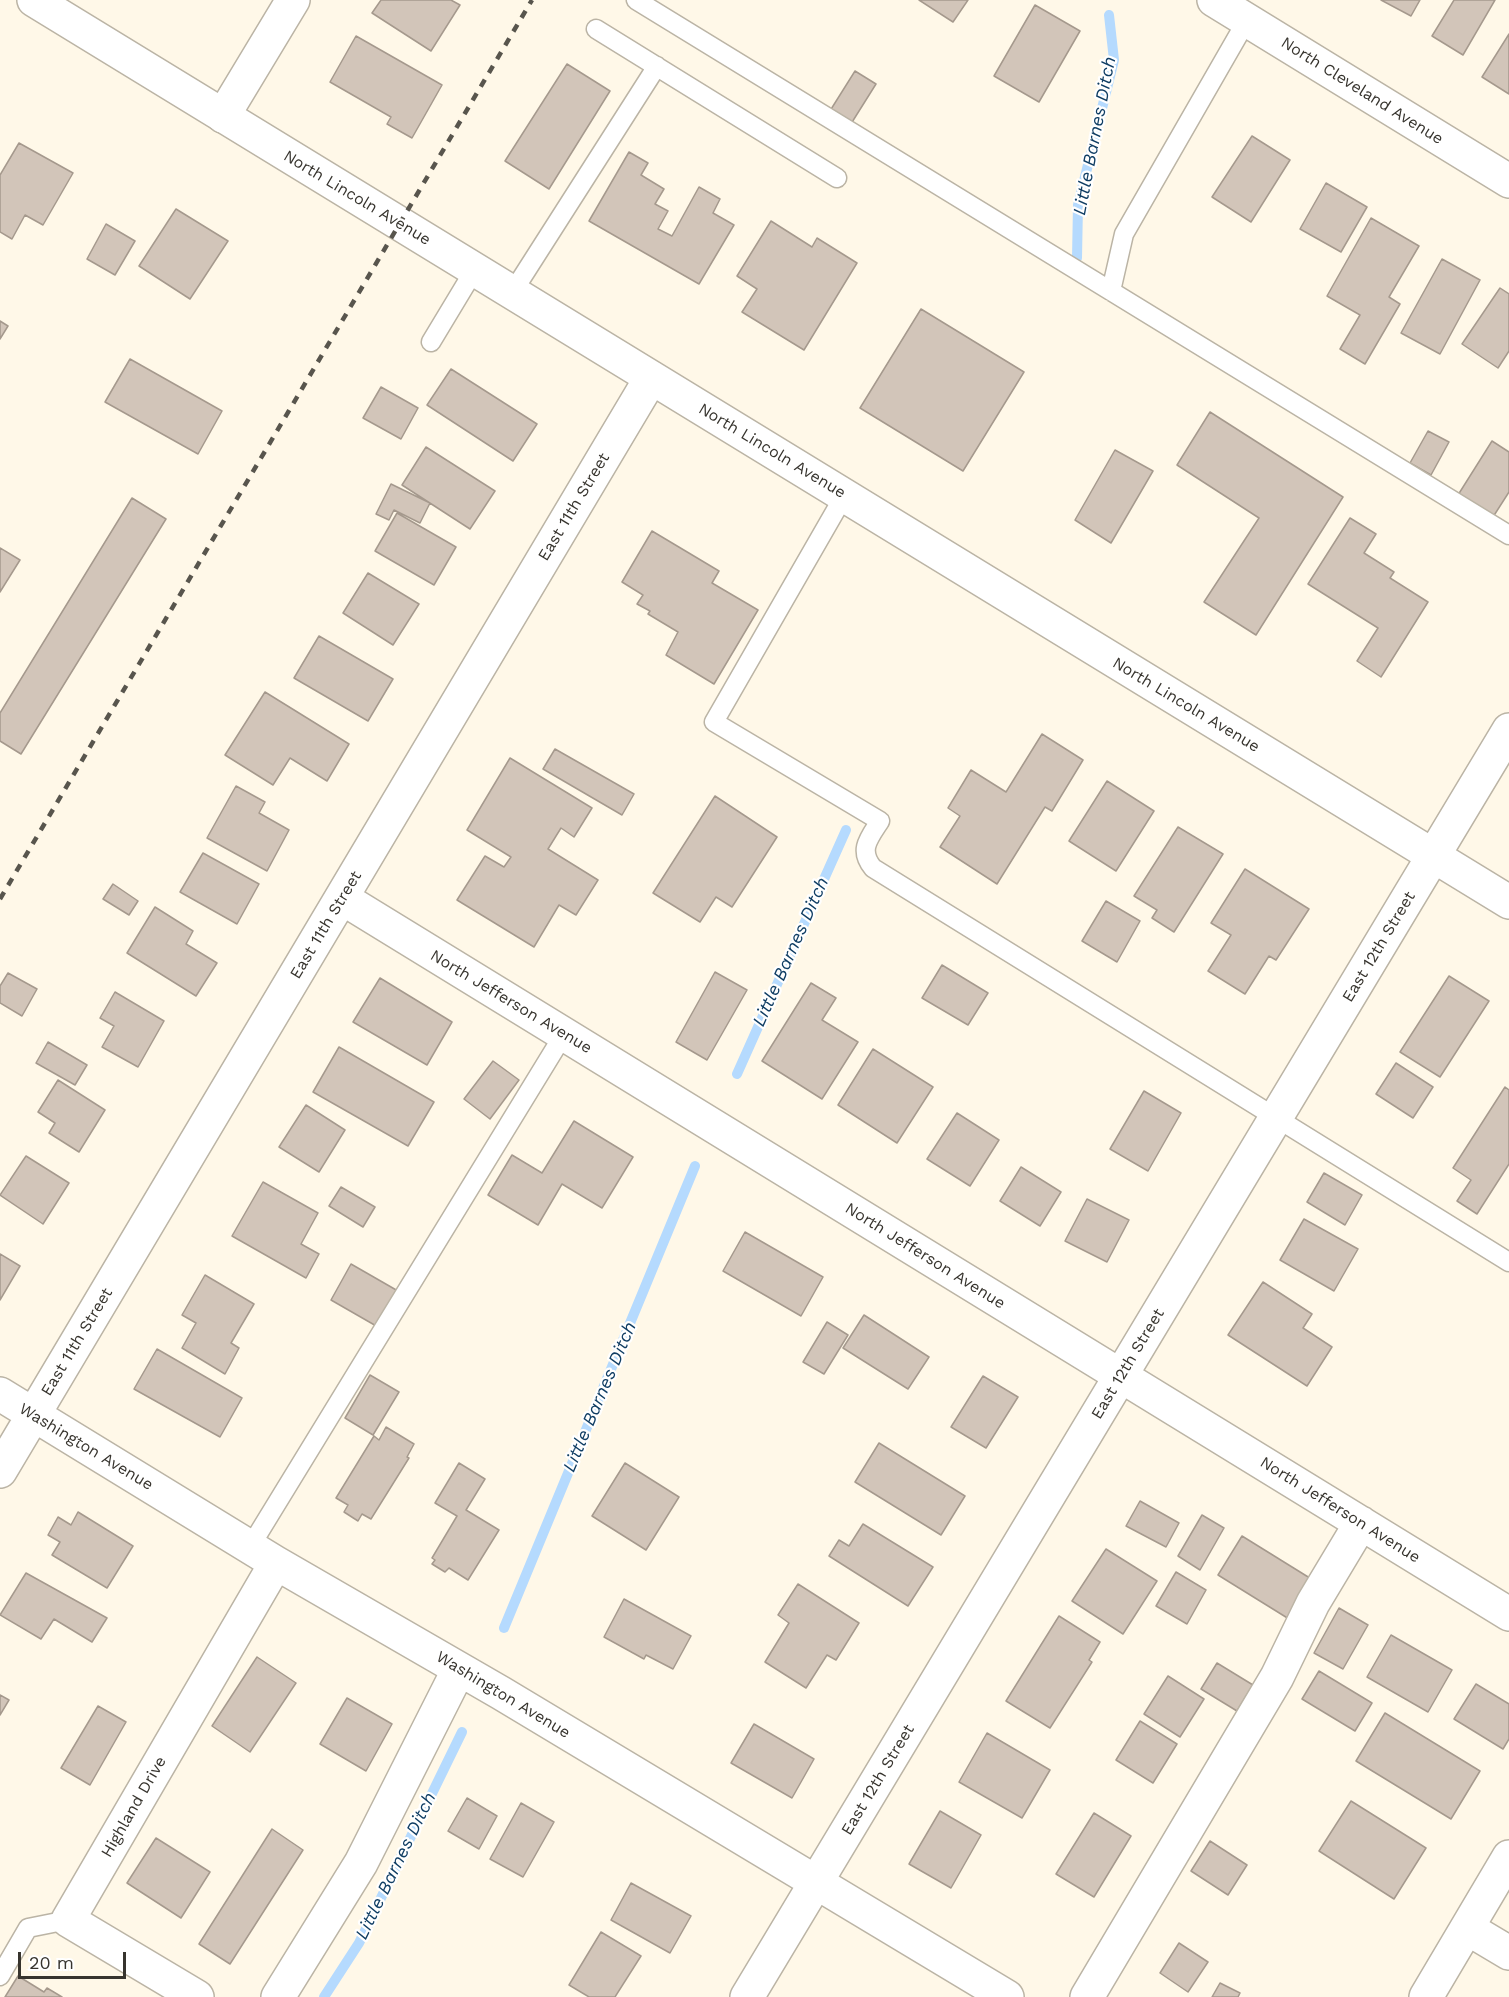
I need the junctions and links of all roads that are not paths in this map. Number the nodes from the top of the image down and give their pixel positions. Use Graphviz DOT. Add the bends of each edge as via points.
graph roads {
  1 [pos="34,0"];
  2 [pos="293,0"];
  3 [pos="636,0"];
  4 [pos="1235,8"];
  5 [pos="596,29"];
  6 [pos="657,66"];
  7 [pos="223,116"];
  8 [pos="837,178"];
  9 [pos="1509,181"];
  10 [pos="475,269"];
  11 [pos="1111,291"];
  12 [pos="512,292"];
  13 [pos="431,342"];
  14 [pos="651,378"];
  15 [pos="844,496"];
  16 [pos="1509,535"];
  17 [pos="1509,730"];
  18 [pos="1433,856"];
  19 [pos="342,898"];
  20 [pos="1509,902"];
  21 [pos="564,1034"];
  22 [pos="1275,1119"];
  23 [pos="1509,1262"];
  24 [pos="1121,1375"];
  25 [pos="0,1394"];
  26 [pos="33,1415"];
  27 [pos="0,1471"];
  28 [pos="1361,1523"];
  29 [pos="263,1555"];
  30 [pos="1509,1614"];
  31 [pos="459,1669"];
  32 [pos="1509,1857"];
  33 [pos="817,1882"];
  34 [pos="68,1920"];
  35 [pos="1467,1928"];
  36 [pos="1509,1953"];
  37 [pos="0,1976"];
  38 [pos="197,1997"];
  39 [pos="278,1997"];
  40 [pos="747,1997"];
  41 [pos="1007,1997"];
  42 [pos="1088,1997"];
  43 [pos="1426,1997"];
  1 -- 7 [label="main road, North Lincoln Avenue"];
  2 -- 7 [label="main road"];
  3 -- 11 [label="lane"];
  4 -- 9 [label="main road, North Cleveland Avenue"];
  4 -- 11 [label="lane" via="1124,234"];
  5 -- 6 [label="lane"];
  6 -- 8 [label="lane"];
  6 -- 12 [label="lane"];
  7 -- 10 [label="main road, North Lincoln Avenue"];
  10 -- 12 [label="main road, North Lincoln Avenue"];
  10 -- 13 [label="lane"];
  11 -- 16 [label="lane"];
  12 -- 14 [label="main road, North Lincoln Avenue"];
  14 -- 15 [label="main road, North Lincoln Avenue"];
  14 -- 19 [label="main road, East 11th Street"];
  15 -- 18 [label="main road, North Lincoln Avenue"];
  15 -- 22 [label="lane" via="714,722 880,821 864,847 873,868"];
  17 -- 18 [label="main road, East 12th Street"];
  18 -- 20 [label="main road, North Lincoln Avenue"];
  18 -- 22 [label="main road, East 12th Street"];
  19 -- 21 [label="main road, North Jefferson Avenue"];
  19 -- 26 [label="main road, East 11th Street"];
  21 -- 24 [label="main road, North Jefferson Avenue"];
  21 -- 29 [label="lane"];
  22 -- 23 [label="lane"];
  22 -- 24 [label="main road, East 12th Street"];
  24 -- 28 [label="main road, North Jefferson Avenue"];
  24 -- 33 [label="main road, East 12th Street"];
  25 -- 26 [label="main road, Washington Avenue"];
  26 -- 27 [label="main road, East 11th Street"];
  26 -- 29 [label="main road, Washington Avenue"];
  28 -- 30 [label="main road, North Jefferson Avenue"];
  28 -- 42 [label="main road" via="1277,1677"];
  29 -- 31 [label="main road, Washington Avenue"];
  29 -- 34 [label="main road, Highland Drive"];
  31 -- 33 [label="main road, Washington Avenue"];
  31 -- 39 [label="main road" via="361,1863"];
  32 -- 35 [label="main road"];
  33 -- 40 [label="main road, East 12th Street"];
  33 -- 41 [label="main road, Washington Avenue"];
  34 -- 37 [label="lane" via="28,1928"];
  34 -- 38 [label="main road"];
  35 -- 36 [label="main road"];
  35 -- 43 [label="main road"];
}
